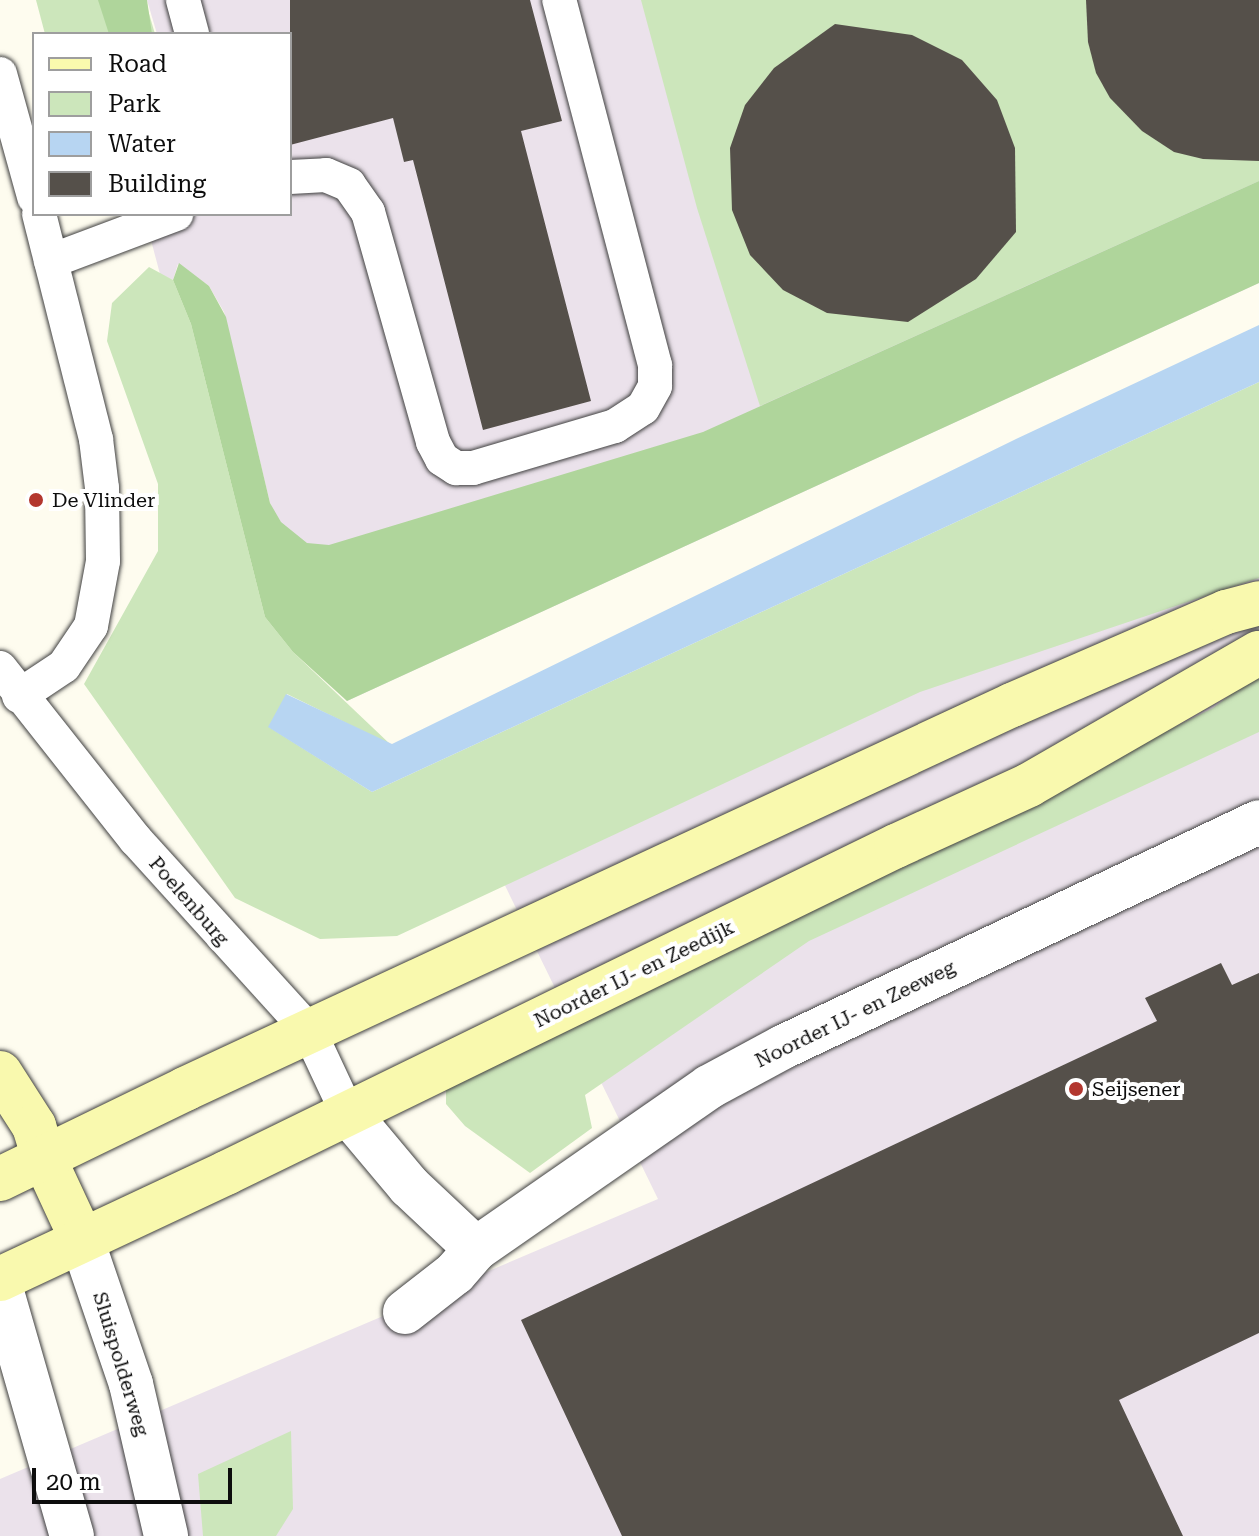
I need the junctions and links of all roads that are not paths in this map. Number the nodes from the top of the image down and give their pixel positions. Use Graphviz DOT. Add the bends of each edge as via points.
graph roads {
  1 [pos="183,0"];
  2 [pos="559,0"];
  3 [pos="191,32"];
  4 [pos="0,74"];
  5 [pos="292,177"];
  6 [pos="32,190"];
  7 [pos="40,216"];
  8 [pos="171,216"];
  9 [pos="51,261"];
  10 [pos="1259,603"];
  11 [pos="1259,653"];
  12 [pos="0,668"];
  13 [pos="19,696"];
  14 [pos="1259,822"];
  15 [pos="309,1031"];
  16 [pos="0,1073"];
  17 [pos="347,1112"];
  18 [pos="44,1158"];
  19 [pos="0,1179"];
  20 [pos="82,1240"];
  21 [pos="476,1249"];
  22 [pos="0,1279"];
  23 [pos="0,1285"];
  24 [pos="405,1312"];
  25 [pos="72,1536"];
  26 [pos="166,1536"];
  1 -- 3 [label="lane"];
  2 -- 5 [label="lane" via="655,365 655,386 643,408 615,426 473,468 456,468 442,459 368,212 349,185 326,175"];
  4 -- 6 [label="lane"];
  7 -- 9 [label="lane"];
  8 -- 9 [label="lane"];
  9 -- 13 [label="lane" via="96,439 103,561 91,626 64,666"];
  10 -- 15 [label="street" via="1226,612 1012,705"];
  11 -- 17 [label="street, Noorder IJ- en Zeedijk" via="1029,785"];
  12 -- 13 [label="lane, Poelenburg"];
  13 -- 15 [label="lane, Poelenburg" via="136,840"];
  14 -- 21 [label="street, Noorder IJ- en Zeeweg" via="734,1074"];
  15 -- 17 [label="lane, Poelenburg"];
  15 -- 18 [label="street"];
  16 -- 18 [label="street" via="34,1126"];
  17 -- 20 [label="street, Noorder IJ- en Zeedijk"];
  17 -- 21 [label="street" via="409,1186"];
  18 -- 19 [label="street"];
  18 -- 20 [label="street"];
  20 -- 22 [label="street, Noorder IJ- en Zeedijk"];
  20 -- 26 [label="street, Sluispolderweg" via="131,1384"];
  21 -- 24 [label="street, Noorder IJ- en Zeeweg" via="455,1273"];
  23 -- 25 [label="street"];
}
